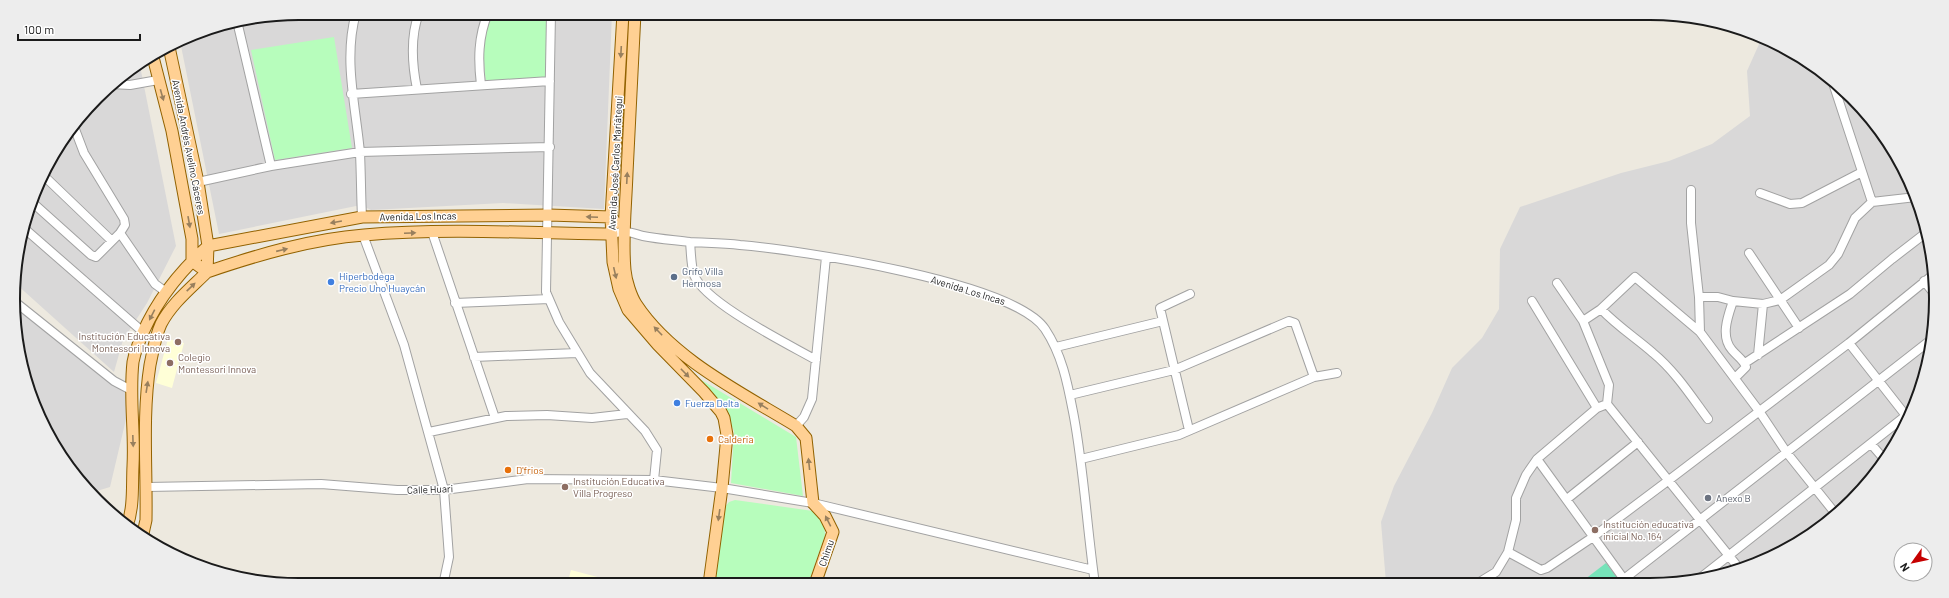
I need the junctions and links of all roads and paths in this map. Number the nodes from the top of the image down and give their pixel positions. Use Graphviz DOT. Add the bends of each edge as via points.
graph roads {
  1 [pos="355,20"];
  2 [pos="417,20"];
  3 [pos="486,20"];
  4 [pos="551,20"];
  5 [pos="623,20"];
  6 [pos="634,20"];
  7 [pos="238,27"];
  8 [pos="170,52"];
  9 [pos="155,60"];
  10 [pos="158,80"];
  11 [pos="550,81"];
  12 [pos="121,85"];
  13 [pos="481,85"];
  14 [pos="417,89"];
  15 [pos="1835,90"];
  16 [pos="351,94"];
  17 [pos="187,129"];
  18 [pos="172,131"];
  19 [pos="76,132"];
  20 [pos="550,147"];
  21 [pos="360,152"];
  22 [pos="272,166"];
  23 [pos="1862,172"];
  24 [pos="47,179"];
  25 [pos="198,182"];
  26 [pos="1691,190"];
  27 [pos="1760,193"];
  28 [pos="1910,198"];
  29 [pos="1872,202"];
  30 [pos="36,206"];
  31 [pos="549,215"];
  32 [pos="362,217"];
  33 [pos="611,217"];
  34 [pos="625,231"];
  35 [pos="120,232"];
  36 [pos="432,232"];
  37 [pos="548,233"];
  38 [pos="28,234"];
  39 [pos="612,234"];
  40 [pos="363,235"];
  41 [pos="1922,236"];
  42 [pos="112,241"];
  43 [pos="690,242"];
  44 [pos="208,246"];
  45 [pos="1749,253"];
  46 [pos="826,257"];
  47 [pos="192,261"];
  48 [pos="207,272"];
  49 [pos="1928,280"];
  50 [pos="1557,282"];
  51 [pos="166,292"];
  52 [pos="1190,294"];
  53 [pos="1699,297"];
  54 [pos="549,299"];
  55 [pos="1780,300"];
  56 [pos="1532,301"];
  57 [pos="1733,301"];
  58 [pos="455,303"];
  59 [pos="1763,304"];
  60 [pos="20,306"];
  61 [pos="1601,309"];
  62 [pos="1163,321"];
  63 [pos="1583,322"];
  64 [pos="1799,328"];
  65 [pos="143,332"];
  66 [pos="1700,332"];
  67 [pos="1849,343"];
  68 [pos="1925,345"];
  69 [pos="1056,347"];
  70 [pos="577,353"];
  71 [pos="1758,355"];
  72 [pos="474,357"];
  73 [pos="816,360"];
  74 [pos="1745,363"];
  75 [pos="1174,370"];
  76 [pos="1337,373"];
  77 [pos="1314,377"];
  78 [pos="1735,378"];
  79 [pos="1879,382"];
  80 [pos="131,390"];
  81 [pos="1070,395"];
  82 [pos="1607,404"];
  83 [pos="1597,408"];
  84 [pos="1759,411"];
  85 [pos="1905,413"];
  86 [pos="627,414"];
  87 [pos="495,418"];
  88 [pos="1708,419"];
  89 [pos="1900,421"];
  90 [pos="796,426"];
  91 [pos="1189,430"];
  92 [pos="429,432"];
  93 [pos="1638,442"];
  94 [pos="1871,444"];
  95 [pos="1787,453"];
  96 [pos="1881,455"];
  97 [pos="1081,459"];
  98 [pos="1537,459"];
  99 [pos="654,480"];
  100 [pos="1669,480"];
  101 [pos="146,487"];
  102 [pos="722,488"];
  103 [pos="1816,489"];
  104 [pos="444,490"];
  105 [pos="1567,499"];
  106 [pos="813,503"];
  107 [pos="1833,510"];
  108 [pos="129,520"];
  109 [pos="1699,520"];
  110 [pos="144,531"];
  111 [pos="1593,537"];
  112 [pos="1508,552"];
  113 [pos="1730,556"];
  114 [pos="1736,564"];
  115 [pos="1093,570"];
  116 [pos="1709,572"];
  117 [pos="445,578"];
  118 [pos="710,578"];
  119 [pos="817,578"];
  120 [pos="1094,578"];
  121 [pos="1486,578"];
  122 [pos="1623,578"];
  123 [pos="1629,578"];
  1 -- 16 [label="street" via="351,53"];
  2 -- 14 [label="street" via="413,36 413,68"];
  3 -- 13 [label="street" via="479,42"];
  4 -- 11 [label="street"];
  5 -- 33 [label="main road, Avenida José Carlos Mariátegui, one-way"];
  34 -- 6 [label="main road, Avenida José Carlos Mariátegui, one-way"];
  7 -- 22 [label="street"];
  8 -- 17 [label="main road, Avenida Andrés Avelino Cáceres"];
  9 -- 10 [label="main road, Avenida Andrés Avelino Cáceres"];
  10 -- 12 [label="street"];
  10 -- 18 [label="main road, Avenida Andrés Avelino Cáceres, one-way"];
  11 -- 13 [label="street"];
  11 -- 20 [label="street"];
  13 -- 14 [label="street"];
  14 -- 16 [label="street"];
  15 -- 23 [label="street"];
  16 -- 21 [label="street"];
  17 -- 18 [label="main road"];
  17 -- 25 [label="main road, Avenida Andrés Avelino Cáceres"];
  18 -- 47 [label="main road, Avenida Andrés Avelino Cáceres, one-way" via="192,239"];
  19 -- 35 [label="street" via="84,153 124,219 125,225"];
  20 -- 21 [label="street"];
  20 -- 31 [label="street"];
  21 -- 22 [label="street"];
  21 -- 32 [label="street"];
  22 -- 25 [label="street"];
  23 -- 27 [label="street" via="1802,202 1790,204"];
  23 -- 29 [label="street"];
  24 -- 42 [label="street"];
  25 -- 44 [label="main road, Avenida Andrés Avelino Cáceres"];
  26 -- 53 [label="street" via="1691,223"];
  28 -- 29 [label="street"];
  29 -- 55 [label="street" via="1855,218 1838,254 1829,265"];
  30 -- 42 [label="street" via="91,255 96,257 101,254"];
  31 -- 32 [label="main road, Avenida Los Incas"];
  33 -- 31 [label="main road, Avenida Los Incas, one-way"];
  31 -- 37 [label="street"];
  32 -- 44 [label="main road, Avenida Los Incas, one-way"];
  33 -- 34 [label="main road"];
  33 -- 39 [label="main road, Avenida José Carlos Mariátegui"];
  34 -- 39 [label="street, Avenida Los Incas"];
  34 -- 43 [label="street, Avenida Los Incas"];
  90 -- 34 [label="main road, Avenida José Carlos Mariátegui, one-way" via="708,372 654,328 636,303 629,285 625,271"];
  35 -- 42 [label="street"];
  35 -- 51 [label="street" via="155,284"];
  36 -- 37 [label="main road, Avenida Los Incas"];
  40 -- 36 [label="main road, Avenida Los Incas, one-way"];
  36 -- 58 [label="street"];
  37 -- 39 [label="main road, Avenida Los Incas"];
  37 -- 54 [label="street" via="546,292"];
  38 -- 65 [label="street"];
  39 -- 102 [label="main road, Avenida José Carlos Mariátegui, one-way" via="613,262 619,289 628,310 704,392 724,418 727,435"];
  48 -- 40 [label="main road, Avenida Los Incas, one-way" via="251,257"];
  40 -- 92 [label="street" via="404,345"];
  41 -- 64 [label="street" via="1850,294"];
  43 -- 46 [label="street, Avenida Los Incas" via="740,245"];
  43 -- 73 [label="street" via="694,275 701,287 726,308"];
  44 -- 47 [label="main road"];
  44 -- 48 [label="main road, Avenida Andrés Avelino Cáceres"];
  45 -- 55 [label="street"];
  46 -- 69 [label="street, Avenida Los Incas" via="906,272 1005,300 1027,312 1044,327"];
  46 -- 73 [label="street"];
  47 -- 48 [label="main road"];
  47 -- 51 [label="main road"];
  101 -- 48 [label="main road, one-way" via="146,396 154,342 169,311"];
  49 -- 67 [label="street"];
  50 -- 63 [label="street"];
  51 -- 65 [label="main road, one-way"];
  52 -- 62 [label="street" via="1160,308"];
  53 -- 57 [label="street" via="1718,297"];
  53 -- 66 [label="street"];
  54 -- 58 [label="street"];
  54 -- 70 [label="street"];
  55 -- 59 [label="street"];
  55 -- 64 [label="street"];
  56 -- 83 [label="street"];
  57 -- 59 [label="street"];
  57 -- 74 [label="street" via="1726,324 1726,337 1731,348"];
  58 -- 72 [label="street"];
  59 -- 71 [label="street"];
  60 -- 80 [label="street" via="114,381"];
  61 -- 63 [label="street"];
  61 -- 66 [label="street" via="1635,277"];
  61 -- 88 [label="street" via="1670,370"];
  62 -- 69 [label="street"];
  62 -- 75 [label="street"];
  63 -- 82 [label="street" via="1609,385"];
  64 -- 71 [label="street"];
  65 -- 80 [label="main road" via="133,360"];
  66 -- 78 [label="street"];
  67 -- 79 [label="street"];
  67 -- 84 [label="street"];
  68 -- 79 [label="street"];
  69 -- 81 [label="street, Avenida Los Incas"];
  70 -- 72 [label="street"];
  70 -- 86 [label="street" via="590,373"];
  71 -- 74 [label="street"];
  72 -- 87 [label="street"];
  73 -- 90 [label="street" via="812,399 804,417"];
  74 -- 78 [label="street" via="1744,372"];
  75 -- 77 [label="street" via="1289,321 1296,323"];
  75 -- 81 [label="street"];
  75 -- 91 [label="street"];
  76 -- 77 [label="street"];
  77 -- 91 [label="street"];
  78 -- 84 [label="street"];
  79 -- 85 [label="street"];
  79 -- 95 [label="street"];
  80 -- 108 [label="main road, one-way" via="134,453"];
  81 -- 97 [label="street, Avenida Los Incas"];
  82 -- 83 [label="street"];
  82 -- 93 [label="street"];
  83 -- 98 [label="street"];
  84 -- 95 [label="street"];
  84 -- 100 [label="street"];
  86 -- 87 [label="street" via="592,418 547,415"];
  86 -- 99 [label="street" via="645,431 657,450"];
  87 -- 92 [label="street"];
  89 -- 94 [label="street"];
  106 -- 90 [label="main road, one-way" via="806,438"];
  91 -- 97 [label="street" via="1179,435"];
  92 -- 104 [label="street"];
  93 -- 100 [label="street"];
  93 -- 105 [label="street"];
  94 -- 96 [label="street"];
  94 -- 103 [label="street"];
  95 -- 103 [label="street"];
  95 -- 109 [label="street"];
  97 -- 115 [label="street, Avenida Los Incas"];
  98 -- 105 [label="street"];
  98 -- 112 [label="street" via="1526,475 1516,498 1516,520"];
  99 -- 102 [label="street, Calle Huari"];
  99 -- 104 [label="street, Calle Huari" via="528,479"];
  100 -- 109 [label="street"];
  100 -- 111 [label="street"];
  101 -- 104 [label="street, Calle Huari" via="321,484 397,490"];
  101 -- 110 [label="main road"];
  102 -- 106 [label="street, Calle Huari"];
  102 -- 118 [label="main road, Avenida José Carlos Mariátegui, one-way"];
  103 -- 107 [label="street"];
  103 -- 113 [label="street"];
  104 -- 117 [label="street" via="450,557"];
  105 -- 111 [label="street"];
  106 -- 115 [label="street, Calle Huari"];
  119 -- 106 [label="main road, Chimu, one-way" via="833,532 825,516"];
  109 -- 113 [label="street"];
  109 -- 123 [label="street"];
  111 -- 112 [label="street" via="1541,570"];
  111 -- 122 [label="street"];
  112 -- 121 [label="street" via="1496,572"];
  113 -- 114 [label="street"];
  113 -- 116 [label="street"];
  115 -- 120 [label="street, Avenida Los Incas"];
}
